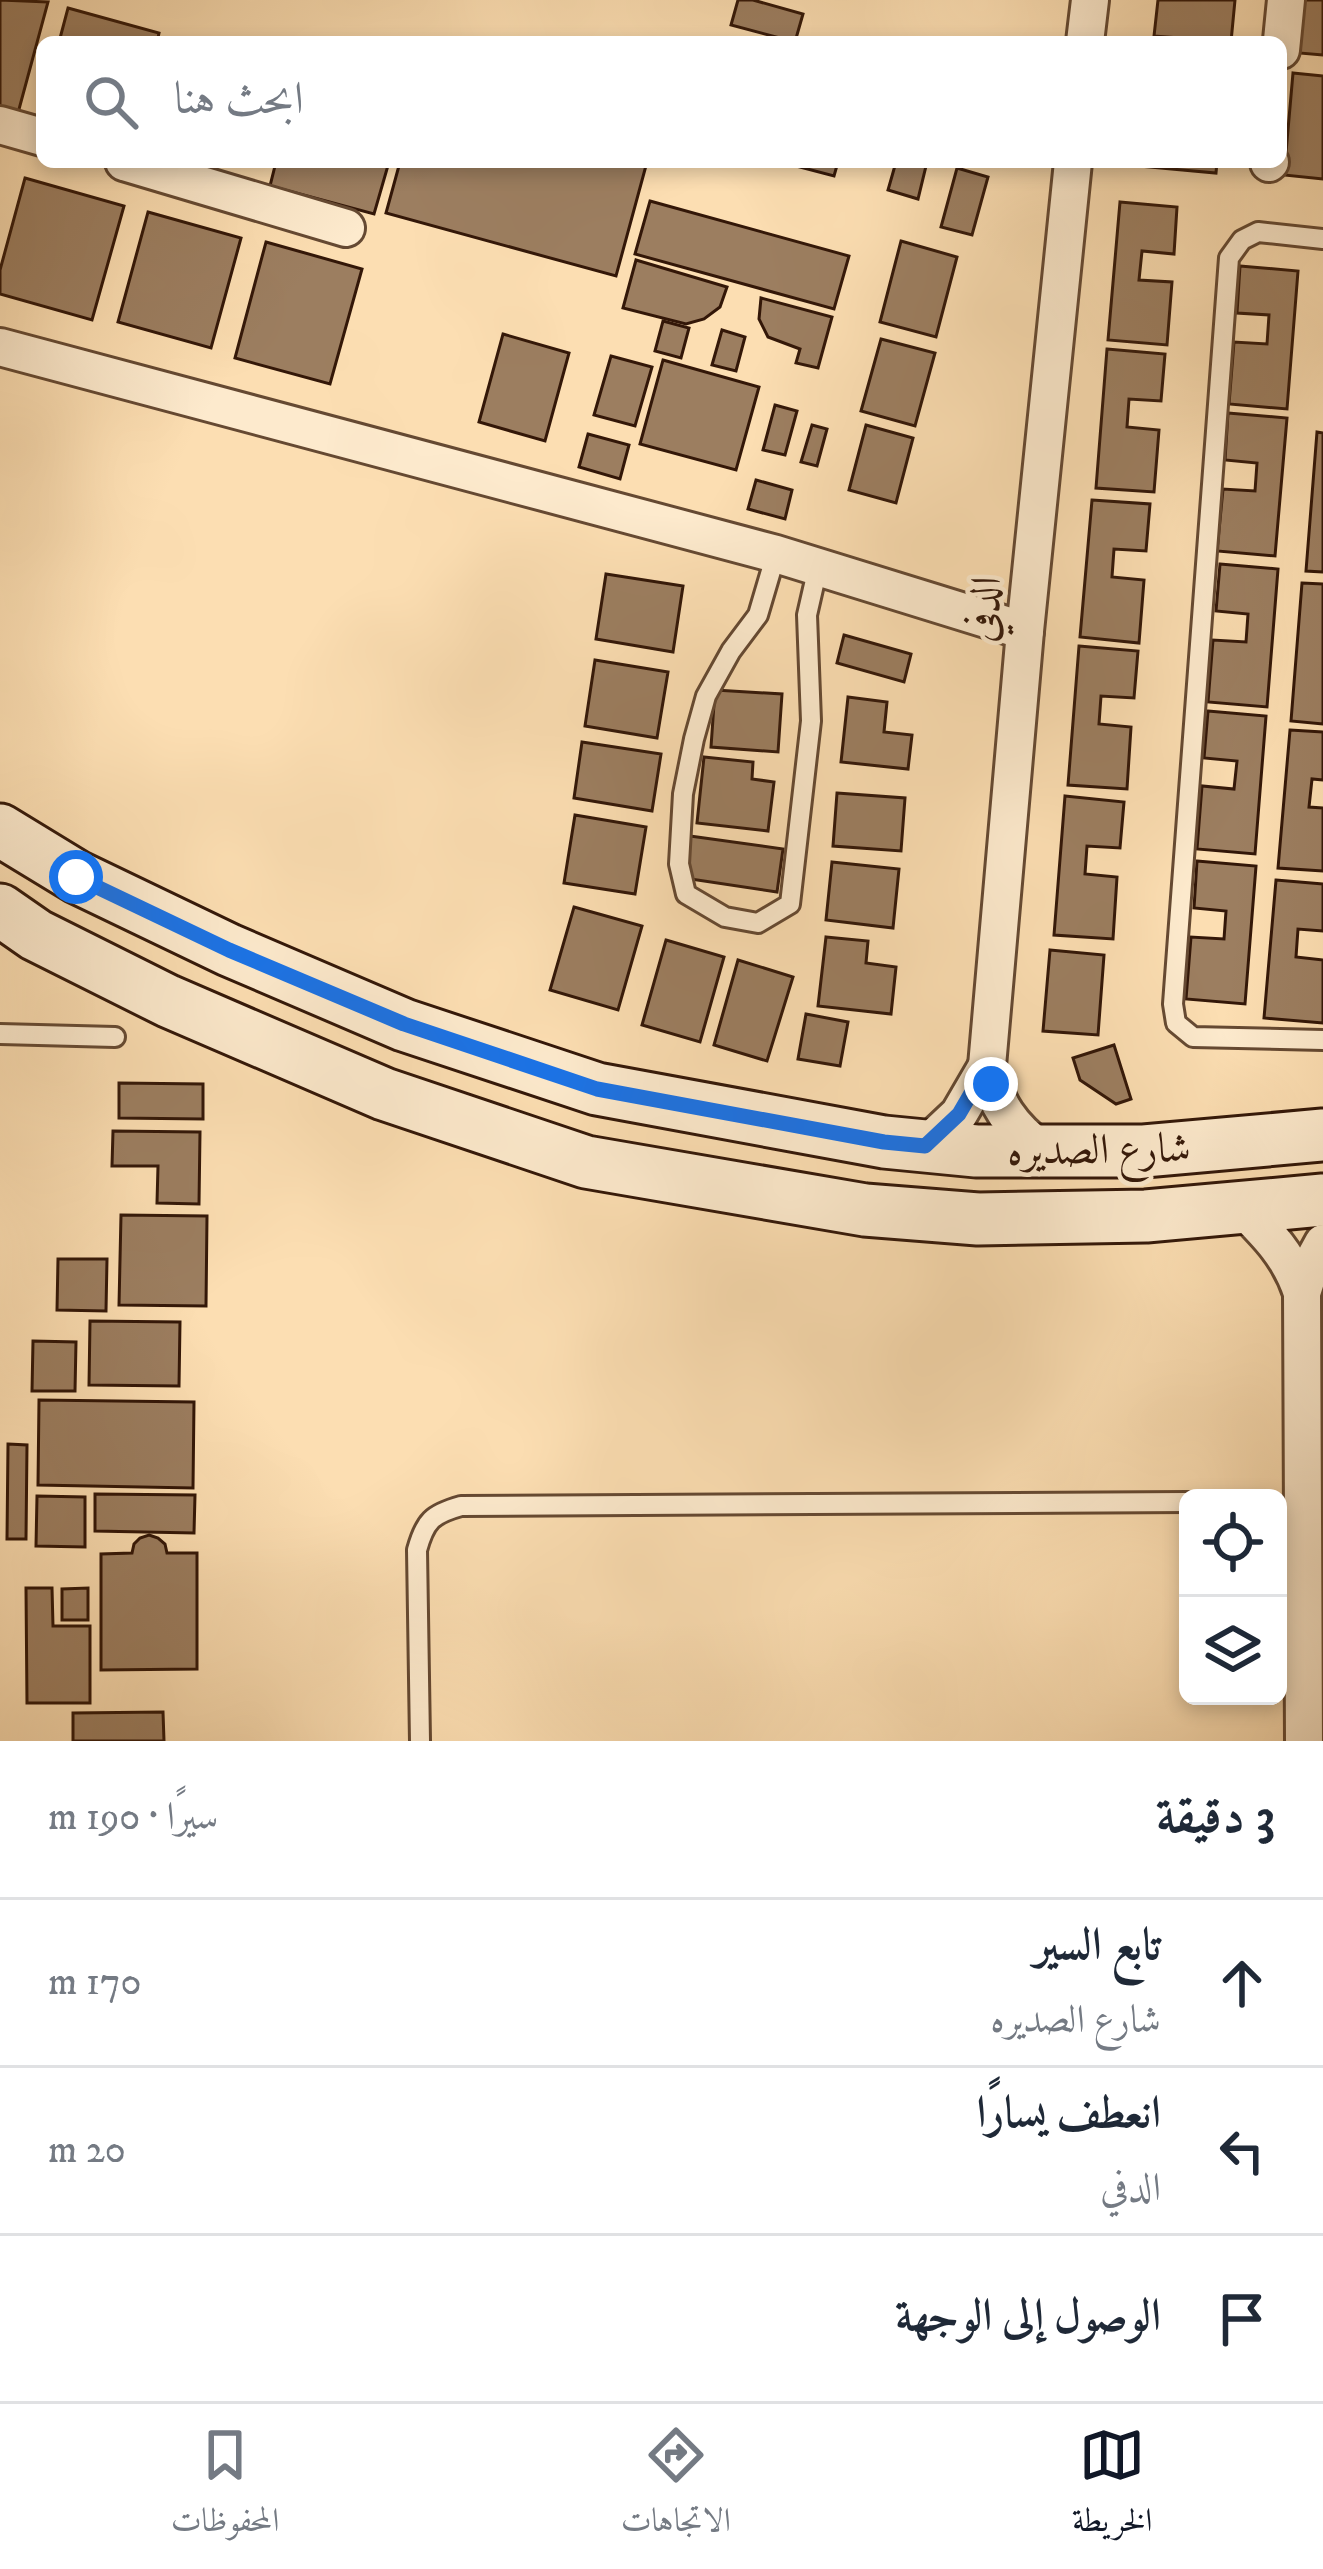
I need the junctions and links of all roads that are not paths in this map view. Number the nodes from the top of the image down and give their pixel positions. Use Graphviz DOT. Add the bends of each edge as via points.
graph roads {
  1 [pos="1090,0"];
  2 [pos="1286,0"];
  3 [pos="1086,36"];
  4 [pos="1282,36"];
  5 [pos="0,125"];
  6 [pos="36,135"];
  7 [pos="144,168"];
  8 [pos="1072,168"];
  9 [pos="346,228"];
  10 [pos="1323,239"];
  11 [pos="0,347"];
  12 [pos="776,554"];
  13 [pos="818,567"];
  14 [pos="1025,631"];
  15 [pos="0,830"];
  16 [pos="0,910"];
  17 [pos="0,1034"];
  18 [pos="115,1037"];
  19 [pos="1323,1040"];
  20 [pos="987,1066"];
  21 [pos="1323,1135"];
  22 [pos="925,1146"];
  23 [pos="1042,1150"];
  24 [pos="1323,1200"];
  25 [pos="1241,1207"];
  26 [pos="1323,1243"];
  27 [pos="1303,1293"];
  28 [pos="1290,1501"];
  29 [pos="1179,1502"];
  30 [pos="420,1741"];
  31 [pos="1304,1741"];
  1 -- 3 [label="street"];
  2 -- 4 [label="street"];
  5 -- 6 [label="street"];
  7 -- 9 [label="street"];
  8 -- 14 [label="street, الدفي"];
  10 -- 19 [label="lane" via="1258,232 1229,258 1173,1004 1176,1022 1193,1037"];
  11 -- 12 [label="street"];
  12 -- 13 [label="street"];
  12 -- 13 [label="lane" via="758,615 706,696 683,794 686,894 724,917 758,923 790,904 811,721 807,615"];
  13 -- 14 [label="street"];
  14 -- 20 [label="street, الدفي"];
  15 -- 22 [label="main road, شارع الصديره" via="229,950 404,1024 597,1089"];
  16 -- 25 [label="main road, شارع الصديره" via="168,1001 384,1094 586,1162 865,1210 978,1219"];
  17 -- 18 [label="lane"];
  20 -- 22 [label="street, الدفي" via="959,1114"];
  20 -- 23 [label="street, الدفي" via="1008,1120"];
  21 -- 23 [label="main road, شارع الصديره" via="1144,1151"];
  22 -- 23 [label="main road, شارع الصديره"];
  24 -- 25 [label="main road, شارع الصديره"];
  25 -- 27 [label="street" via="1277,1242"];
  26 -- 27 [label="street"];
  27 -- 28 [label="street"];
  28 -- 31 [label="street"];
  29 -- 30 [label="lane" via="439,1512 417,1550"];
}
